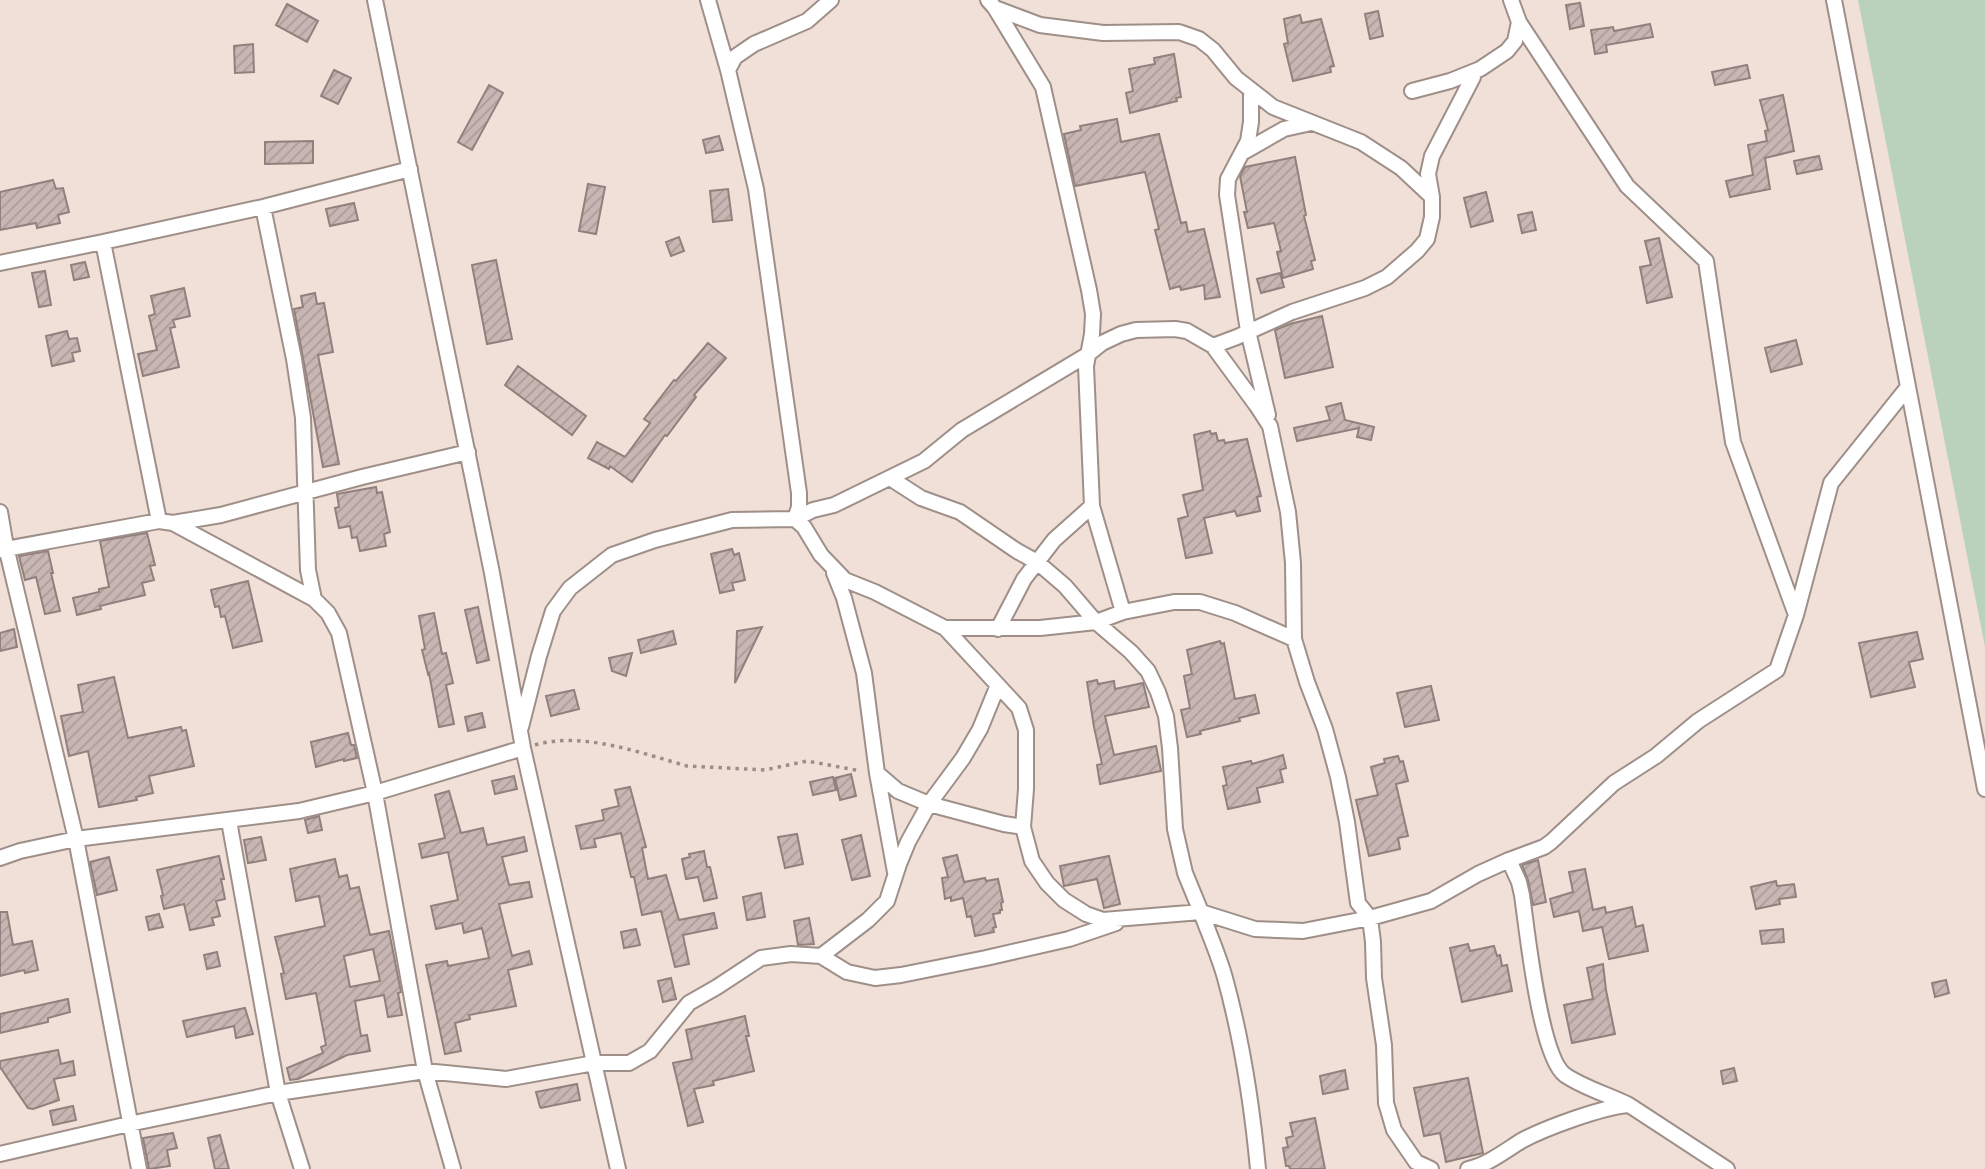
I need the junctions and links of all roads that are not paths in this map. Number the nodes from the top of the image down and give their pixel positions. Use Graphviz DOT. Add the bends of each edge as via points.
graph roads {
  1 [pos="375,0"];
  2 [pos="708,0"];
  3 [pos="831,0"];
  4 [pos="1511,0"];
  5 [pos="1834,0"];
  6 [pos="992,4"];
  7 [pos="1519,22"];
  8 [pos="728,70"];
  9 [pos="1473,77"];
  10 [pos="1251,90"];
  11 [pos="1412,91"];
  12 [pos="1311,123"];
  13 [pos="1241,153"];
  14 [pos="410,169"];
  15 [pos="1432,197"];
  16 [pos="263,207"];
  17 [pos="103,242"];
  18 [pos="0,262"];
  19 [pos="1248,331"];
  20 [pos="1213,346"];
  21 [pos="1087,355"];
  22 [pos="1908,387"];
  23 [pos="1270,426"];
  24 [pos="468,452"];
  25 [pos="890,478"];
  26 [pos="305,493"];
  27 [pos="1092,506"];
  28 [pos="0,512"];
  29 [pos="795,519"];
  30 [pos="166,522"];
  31 [pos="3,548"];
  32 [pos="1037,562"];
  33 [pos="831,565"];
  34 [pos="314,599"];
  35 [pos="1123,612"];
  36 [pos="1796,615"];
  37 [pos="1096,622"];
  38 [pos="945,628"];
  39 [pos="998,629"];
  40 [pos="1294,639"];
  41 [pos="998,685"];
  42 [pos="521,727"];
  43 [pos="523,748"];
  44 [pos="877,774"];
  45 [pos="1985,789"];
  46 [pos="375,793"];
  47 [pos="929,804"];
  48 [pos="229,821"];
  49 [pos="1023,827"];
  50 [pos="76,839"];
  51 [pos="0,859"];
  52 [pos="1509,860"];
  53 [pos="895,874"];
  54 [pos="1201,912"];
  55 [pos="1370,918"];
  56 [pos="1127,920"];
  57 [pos="821,956"];
  58 [pos="594,1063"];
  59 [pos="425,1071"];
  60 [pos="278,1093"];
  61 [pos="1629,1104"];
  62 [pos="129,1124"];
  63 [pos="0,1154"];
  64 [pos="1416,1166"];
  65 [pos="139,1169"];
  66 [pos="302,1169"];
  67 [pos="453,1169"];
  68 [pos="618,1169"];
  69 [pos="1258,1169"];
  70 [pos="1431,1169"];
  71 [pos="1468,1169"];
  72 [pos="1727,1169"];
  1 -- 14 [label="street"];
  2 -- 8 [label="street"];
  3 -- 8 [label="street" via="807,21 754,44 735,57"];
  4 -- 7 [label="street"];
  5 -- 22 [label="street"];
  6 -- 10 [label="street" via="1040,25 1103,33 1179,32 1213,50"];
  6 -- 21 [label="street" via="1043,87 1093,314"];
  7 -- 11 [label="street" via="1515,41 1507,51 1480,69"];
  7 -- 36 [label="street" via="1628,186 1706,261 1732,442"];
  8 -- 29 [label="street" via="756,189 799,493"];
  9 -- 15 [label="street" via="1432,156 1428,174"];
  10 -- 12 [label="street" via="1273,107"];
  10 -- 13 [label="street" via="1248,141"];
  12 -- 13 [label="street" via="1284,129"];
  12 -- 15 [label="street" via="1362,142 1401,168"];
  13 -- 19 [label="street" via="1228,179 1227,195"];
  14 -- 16 [label="street"];
  14 -- 24 [label="street"];
  15 -- 19 [label="street" via="1427,239 1387,277"];
  16 -- 17 [label="street"];
  16 -- 26 [label="street" via="303,418"];
  17 -- 18 [label="street"];
  17 -- 30 [label="street"];
  19 -- 20 [label="street"];
  19 -- 23 [label="street"];
  20 -- 21 [label="street" via="1187,331 1136,330 1102,343"];
  20 -- 23 [label="street"];
  21 -- 25 [label="street" via="961,430 924,461"];
  21 -- 27 [label="street"];
  22 -- 36 [label="street" via="1831,483"];
  22 -- 45 [label="street"];
  23 -- 40 [label="street" via="1288,512"];
  24 -- 26 [label="street"];
  24 -- 42 [label="street"];
  25 -- 29 [label="street"];
  25 -- 32 [label="street" via="921,498 960,512"];
  26 -- 30 [label="street" via="221,515"];
  26 -- 34 [label="street" via="308,570"];
  27 -- 32 [label="street"];
  27 -- 35 [label="street"];
  28 -- 31 [label="street"];
  29 -- 33 [label="street"];
  29 -- 42 [label="street" via="732,520 612,555 570,588 553,611"];
  30 -- 31 [label="street"];
  30 -- 34 [label="street"];
  31 -- 50 [label="street"];
  32 -- 37 [label="street"];
  32 -- 39 [label="street"];
  33 -- 38 [label="street" via="845,580"];
  33 -- 44 [label="street" via="864,673"];
  34 -- 46 [label="street" via="339,633"];
  35 -- 37 [label="street"];
  35 -- 40 [label="street" via="1200,602"];
  36 -- 52 [label="street" via="1777,670 1614,783 1544,847"];
  37 -- 39 [label="street"];
  37 -- 54 [label="street" via="1148,671 1158,692 1170,748 1175,829 1185,873"];
  38 -- 39 [label="street"];
  38 -- 41 [label="street"];
  40 -- 55 [label="street" via="1338,777 1358,903"];
  41 -- 47 [label="street" via="980,729"];
  41 -- 49 [label="street" via="1020,708 1026,730"];
  42 -- 43 [label="street"];
  43 -- 46 [label="street"];
  43 -- 58 [label="street"];
  44 -- 47 [label="street" via="898,791"];
  44 -- 53 [label="street"];
  46 -- 48 [label="street"];
  46 -- 59 [label="street"];
  47 -- 49 [label="street"];
  47 -- 53 [label="street"];
  48 -- 50 [label="street"];
  48 -- 60 [label="street"];
  49 -- 56 [label="street" via="1032,861 1064,900 1103,920"];
  50 -- 51 [label="street"];
  50 -- 62 [label="street"];
  52 -- 55 [label="street" via="1432,901"];
  52 -- 61 [label="street" via="1522,895 1544,1035 1553,1060 1564,1074"];
  53 -- 57 [label="street" via="887,901"];
  54 -- 55 [label="street" via="1255,929 1303,931"];
  54 -- 56 [label="street"];
  54 -- 69 [label="street" via="1225,976 1244,1065"];
  55 -- 64 [label="street" via="1386,1103 1394,1130"];
  56 -- 57 [label="street" via="1069,939 875,978 847,972"];
  57 -- 58 [label="street" via="761,958 688,1003 650,1051 629,1063"];
  58 -- 59 [label="street" via="506,1079"];
  58 -- 68 [label="street"];
  59 -- 60 [label="street"];
  59 -- 67 [label="street"];
  60 -- 62 [label="street"];
  60 -- 66 [label="street"];
  61 -- 71 [label="street" via="1524,1139"];
  61 -- 72 [label="street"];
  62 -- 63 [label="street"];
  62 -- 65 [label="street"];
  64 -- 70 [label="street"];
}
